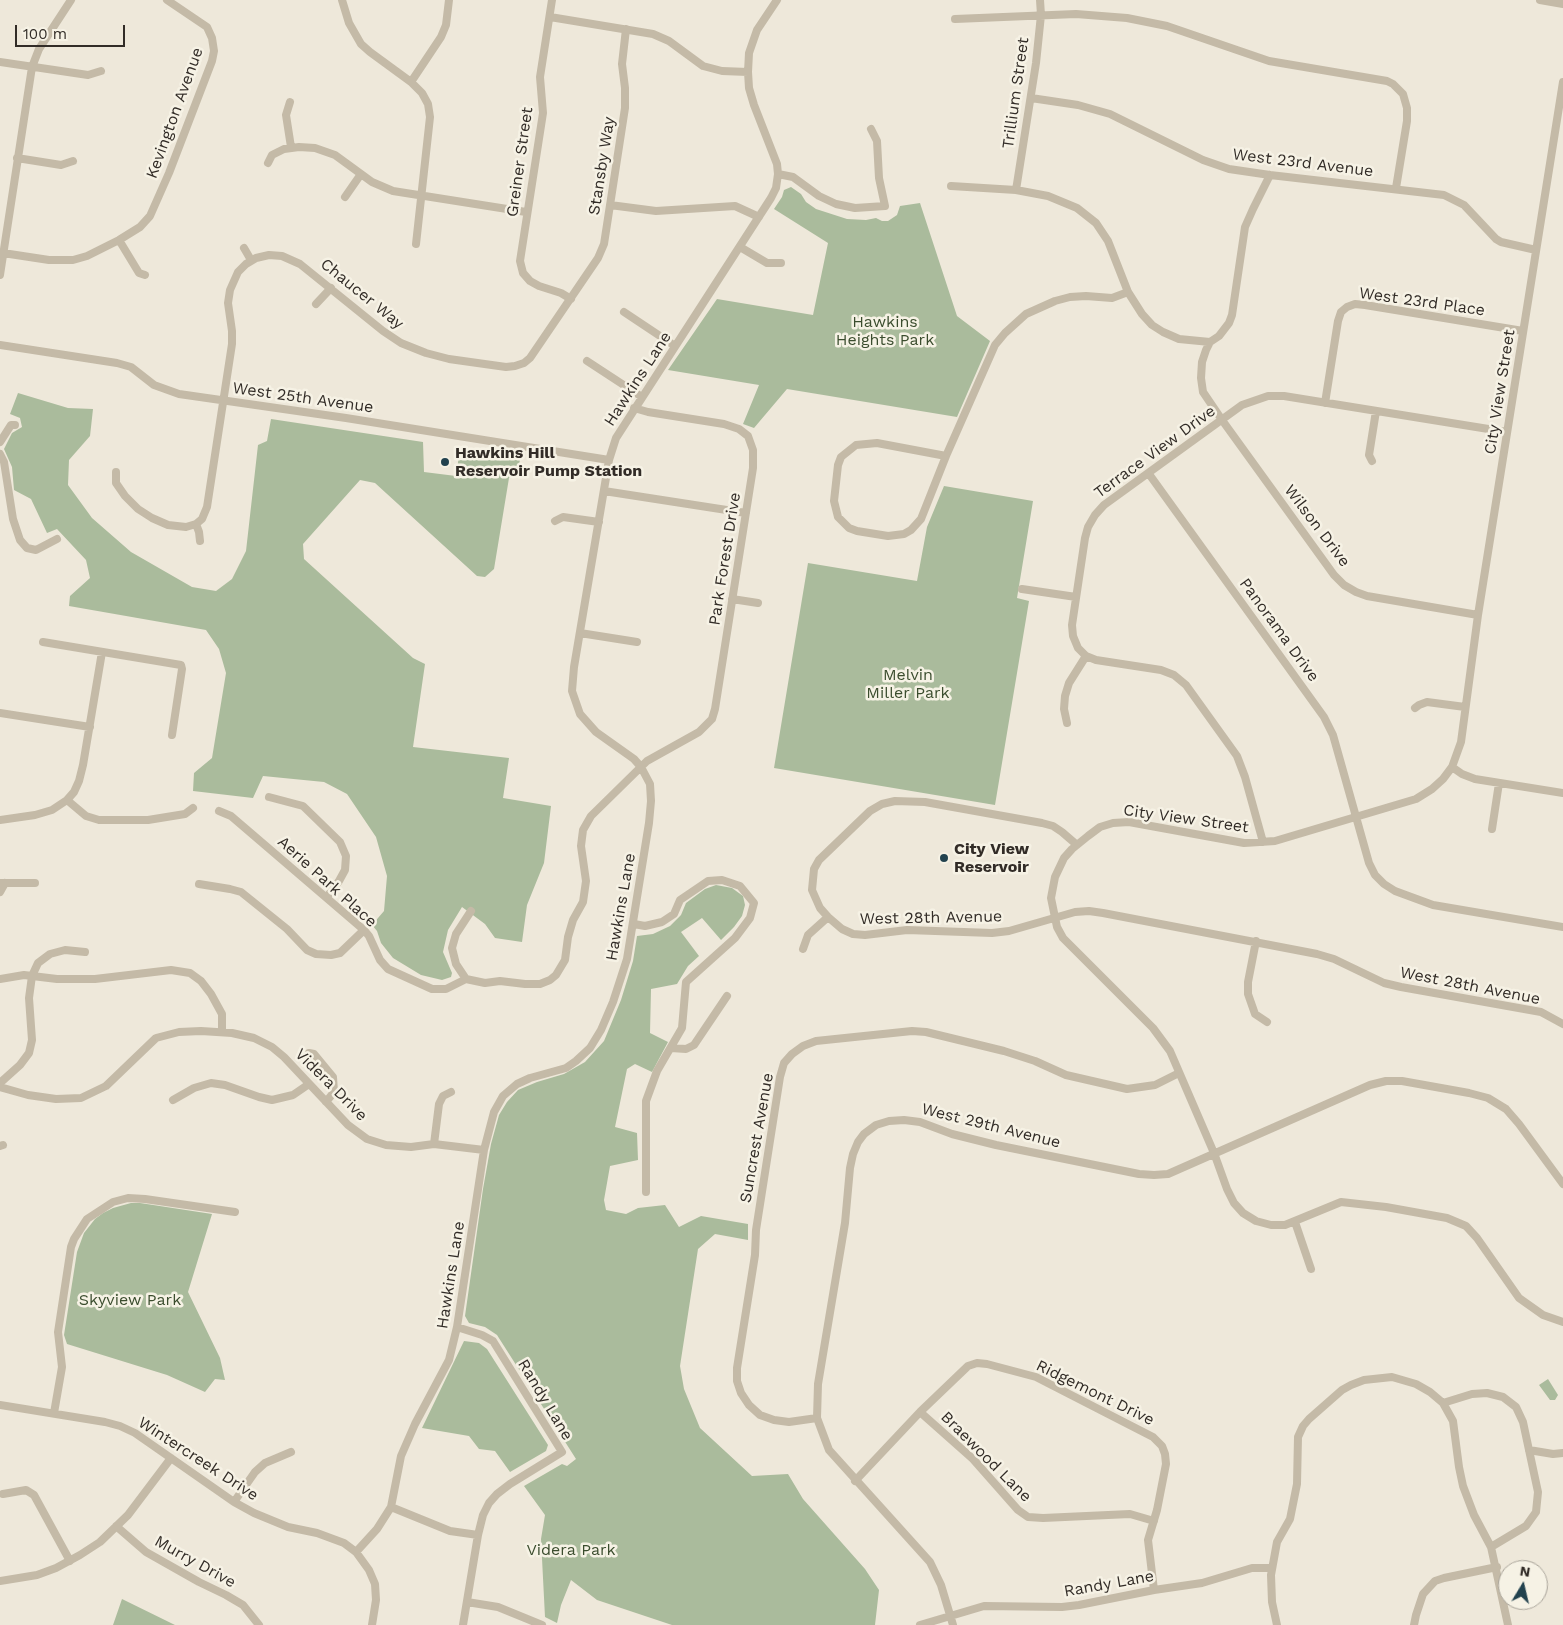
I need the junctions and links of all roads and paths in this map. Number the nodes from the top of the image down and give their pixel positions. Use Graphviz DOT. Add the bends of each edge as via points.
graph roads {
  1 [pos="71,0"];
  2 [pos="167,0"];
  3 [pos="342,0"];
  4 [pos="449,0"];
  5 [pos="552,0"];
  6 [pos="777,0"];
  7 [pos="1040,0"];
  8 [pos="1540,0"];
  9 [pos="1563,4"];
  10 [pos="1041,15"];
  11 [pos="550,17"];
  12 [pos="955,19"];
  13 [pos="626,28"];
  14 [pos="0,62"];
  15 [pos="32,67"];
  16 [pos="100,71"];
  17 [pos="748,72"];
  18 [pos="411,82"];
  19 [pos="1563,82"];
  20 [pos="1031,98"];
  21 [pos="290,102"];
  22 [pos="1560,120"];
  23 [pos="871,129"];
  24 [pos="291,147"];
  25 [pos="17,158"];
  26 [pos="73,161"];
  27 [pos="268,163"];
  28 [pos="361,174"];
  29 [pos="778,174"];
  30 [pos="1270,175"];
  31 [pos="951,186"];
  32 [pos="1396,188"];
  33 [pos="1016,190"];
  34 [pos="422,196"];
  35 [pos="345,197"];
  36 [pos="610,205"];
  37 [pos="526,212"];
  38 [pos="759,217"];
  39 [pos="119,240"];
  40 [pos="416,244"];
  41 [pos="740,247"];
  42 [pos="244,248"];
  43 [pos="1536,250"];
  44 [pos="3,253"];
  45 [pos="251,260"];
  46 [pos="781,263"];
  47 [pos="0,274"];
  48 [pos="145,275"];
  49 [pos="331,288"];
  50 [pos="1128,292"];
  51 [pos="570,299"];
  52 [pos="316,304"];
  53 [pos="624,312"];
  54 [pos="1523,331"];
  55 [pos="1210,342"];
  56 [pos="0,345"];
  57 [pos="675,346"];
  58 [pos="587,361"];
  59 [pos="642,397"];
  60 [pos="223,400"];
  61 [pos="1325,403"];
  62 [pos="634,408"];
  63 [pos="1376,411"];
  64 [pos="1222,420"];
  65 [pos="15,426"];
  66 [pos="1507,432"];
  67 [pos="0,442"];
  68 [pos="0,454"];
  69 [pos="946,456"];
  70 [pos="609,460"];
  71 [pos="1372,461"];
  72 [pos="116,472"];
  73 [pos="1149,474"];
  74 [pos="604,491"];
  75 [pos="746,513"];
  76 [pos="555,522"];
  77 [pos="599,522"];
  78 [pos="196,524"];
  79 [pos="57,539"];
  80 [pos="200,541"];
  81 [pos="1022,589"];
  82 [pos="1076,597"];
  83 [pos="732,599"];
  84 [pos="758,603"];
  85 [pos="1478,615"];
  86 [pos="580,633"];
  87 [pos="43,642"];
  88 [pos="636,642"];
  89 [pos="102,652"];
  90 [pos="1086,656"];
  91 [pos="1415,708"];
  92 [pos="1466,708"];
  93 [pos="0,713"];
  94 [pos="1067,722"];
  95 [pos="90,727"];
  96 [pos="172,735"];
  97 [pos="642,767"];
  98 [pos="1452,767"];
  99 [pos="1499,783"];
  100 [pos="1563,793"];
  101 [pos="269,797"];
  102 [pos="67,800"];
  103 [pos="193,808"];
  104 [pos="219,811"];
  105 [pos="1356,818"];
  106 [pos="0,820"];
  107 [pos="1492,829"];
  108 [pos="1263,842"];
  109 [pos="1077,845"];
  110 [pos="2,883"];
  111 [pos="35,883"];
  112 [pos="199,884"];
  113 [pos="0,892"];
  114 [pos="326,897"];
  115 [pos="471,911"];
  116 [pos="828,917"];
  117 [pos="1055,918"];
  118 [pos="634,924"];
  119 [pos="1563,927"];
  120 [pos="364,930"];
  121 [pos="1256,942"];
  122 [pos="803,949"];
  123 [pos="85,952"];
  124 [pos="32,976"];
  125 [pos="0,979"];
  126 [pos="466,979"];
  127 [pos="728,996"];
  128 [pos="1267,1022"];
  129 [pos="1563,1024"];
  130 [pos="222,1032"];
  131 [pos="671,1048"];
  132 [pos="309,1053"];
  133 [pos="1180,1073"];
  134 [pos="0,1083"];
  135 [pos="309,1084"];
  136 [pos="0,1087"];
  137 [pos="451,1092"];
  138 [pos="173,1100"];
  139 [pos="326,1102"];
  140 [pos="434,1144"];
  141 [pos="484,1150"];
  142 [pos="1214,1153"];
  143 [pos="1563,1184"];
  144 [pos="646,1192"];
  145 [pos="235,1212"];
  146 [pos="1295,1222"];
  147 [pos="1311,1269"];
  148 [pos="1563,1322"];
  149 [pos="457,1328"];
  150 [pos="1443,1403"];
  151 [pos="0,1405"];
  152 [pos="920,1412"];
  153 [pos="54,1413"];
  154 [pos="817,1418"];
  155 [pos="1529,1450"];
  156 [pos="292,1452"];
  157 [pos="1563,1453"];
  158 [pos="171,1458"];
  159 [pos="855,1480"];
  160 [pos="3,1494"];
  161 [pos="234,1502"];
  162 [pos="391,1507"];
  163 [pos="1154,1520"];
  164 [pos="116,1526"];
  165 [pos="478,1535"];
  166 [pos="1491,1547"];
  167 [pos="356,1552"];
  168 [pos="70,1562"];
  169 [pos="1497,1567"];
  170 [pos="1272,1568"];
  171 [pos="0,1581"];
  172 [pos="1154,1590"];
  173 [pos="467,1602"];
  174 [pos="950,1616"];
  175 [pos="258,1625"];
  176 [pos="372,1625"];
  177 [pos="463,1625"];
  178 [pos="542,1625"];
  179 [pos="920,1625"];
  180 [pos="953,1625"];
  181 [pos="1277,1625"];
  182 [pos="1414,1625"];
  183 [pos="1508,1625"];
  1 -- 15 [label="street" via="39,49"];
  2 -- 39 [label="street, Kevington Avenue" via="207,27 214,45 213,56 153,210 140,227"];
  3 -- 18 [label="street" via="348,23 361,44"];
  4 -- 18 [label="street" via="444,31"];
  5 -- 11 [label="street, Greiner Street"];
  6 -- 17 [label="street, Hawkins Lane" via="757,30"];
  7 -- 10 [label="street, Trillium Street"];
  8 -- 9 [label="street"];
  10 -- 12 [label="street"];
  10 -- 20 [label="street, Trillium Street"];
  10 -- 32 [label="street" via="1091,14 1150,21 1269,61 1387,81 1403,94 1407,108"];
  11 -- 13 [label="street"];
  11 -- 37 [label="street, Greiner Street" via="540,77 542,114"];
  13 -- 17 [label="street" via="661,36 710,69"];
  13 -- 36 [label="street, Stansby Way" via="622,64 626,108"];
  14 -- 15 [label="street"];
  15 -- 16 [label="street" via="88,75"];
  15 -- 25 [label="street"];
  17 -- 29 [label="street, Hawkins Lane" via="749,88 774,154"];
  18 -- 34 [label="street" via="422,93 430,111"];
  19 -- 22 [label="street, City View Street"];
  20 -- 30 [label="street, West 23rd Avenue" via="1099,110 1213,164"];
  20 -- 33 [label="street, Trillium Street"];
  21 -- 24 [label="street" via="286,116"];
  22 -- 43 [label="street, City View Street"];
  23 -- 29 [label="street" via="878,141 879,178 886,206 854,208 836,204 819,196 796,178"];
  24 -- 27 [label="street" via="274,153"];
  24 -- 28 [label="street" via="329,152"];
  25 -- 26 [label="street" via="61,165"];
  25 -- 44 [label="street"];
  28 -- 34 [label="street" via="399,193"];
  28 -- 35 [label="street"];
  29 -- 38 [label="street, Hawkins Lane" via="772,198"];
  30 -- 32 [label="street, West 23rd Avenue"];
  30 -- 55 [label="street" via="1245,228 1232,316"];
  31 -- 33 [label="street"];
  32 -- 43 [label="street, West 23rd Avenue" via="1451,197 1468,209 1496,239"];
  33 -- 50 [label="street" via="1060,200 1096,223 1108,241"];
  34 -- 37 [label="street"];
  34 -- 40 [label="street"];
  36 -- 38 [label="street" via="656,211 735,206"];
  36 -- 51 [label="street, Stansby Way" via="602,249"];
  37 -- 51 [label="street, Greiner Street" via="520,262 524,281"];
  38 -- 41 [label="street, Hawkins Lane"];
  39 -- 44 [label="street, Kevington Avenue" via="87,256 66,261"];
  39 -- 48 [label="street" via="139,274"];
  41 -- 46 [label="street" via="767,263"];
  41 -- 57 [label="street, Hawkins Lane"];
  42 -- 45 [label="street"];
  43 -- 54 [label="street, City View Street"];
  44 -- 47 [label="street"];
  45 -- 49 [label="street, Chaucer Way" via="269,256 289,258 306,267"];
  45 -- 60 [label="street" via="238,272 230,290 228,303 232,337"];
  49 -- 51 [label="street, Chaucer Way" via="401,343 437,356 506,367 524,363 530,358"];
  49 -- 52 [label="street"];
  50 -- 55 [label="street" via="1142,314 1163,332 1179,338"];
  50 -- 69 [label="street" via="1112,298 1086,296 1055,301 1026,314 1014,324 995,346"];
  53 -- 57 [label="street"];
  54 -- 61 [label="street, West 23rd Place" via="1355,304 1341,312 1338,321"];
  54 -- 66 [label="street, City View Street"];
  55 -- 64 [label="street, Wilson Drive" via="1202,362 1201,378 1204,392"];
  56 -- 60 [label="street, West 25th Avenue" via="117,363 131,367 165,390"];
  57 -- 59 [label="street, Hawkins Lane"];
  58 -- 59 [label="street"];
  59 -- 62 [label="street, Hawkins Lane"];
  60 -- 70 [label="street, West 25th Avenue"];
  60 -- 78 [label="street" via="206,507 202,519"];
  61 -- 63 [label="street, Terrace View Drive"];
  61 -- 64 [label="street, Terrace View Drive" via="1268,396 1242,405"];
  62 -- 70 [label="street, Hawkins Lane" via="616,438"];
  62 -- 75 [label="street, Park Forest Drive" via="724,424 748,436 753,459"];
  63 -- 66 [label="street, Terrace View Drive"];
  63 -- 71 [label="street"];
  64 -- 73 [label="street, Terrace View Drive"];
  64 -- 85 [label="street, Wilson Drive" via="1334,575 1344,584 1373,598"];
  65 -- 67 [label="street" via="11,425"];
  66 -- 85 [label="street, City View Street"];
  68 -- 79 [label="street" via="20,540 28,548 36,550"];
  69 -- 69 [label="street" via="921,519 904,534 888,536 857,531 838,517 834,502 838,465 841,457 856,445 877,443"];
  70 -- 74 [label="street, Hawkins Lane"];
  72 -- 78 [label="street" via="115,480 120,490 144,513 168,525 186,527"];
  73 -- 82 [label="street, Terrace View Drive" via="1104,505 1095,515 1084,538"];
  73 -- 105 [label="street, Panorama Drive" via="1324,717 1333,735"];
  74 -- 75 [label="street"];
  74 -- 77 [label="street, Hawkins Lane"];
  75 -- 83 [label="street, Park Forest Drive"];
  76 -- 77 [label="street" via="563,516"];
  77 -- 86 [label="street, Hawkins Lane"];
  78 -- 80 [label="street"];
  81 -- 82 [label="street"];
  82 -- 90 [label="street, Terrace View Drive" via="1072,636"];
  83 -- 84 [label="street"];
  83 -- 97 [label="street, Park Forest Drive" via="712,718 699,732"];
  85 -- 92 [label="street, City View Street"];
  86 -- 88 [label="street"];
  86 -- 97 [label="street, Hawkins Lane" via="572,691 580,714 596,732"];
  87 -- 89 [label="street"];
  89 -- 95 [label="street"];
  89 -- 96 [label="street" via="182,667 184,674"];
  90 -- 94 [label="street" via="1069,683 1065,696"];
  90 -- 108 [label="street" via="1161,670 1186,685 1237,756"];
  91 -- 92 [label="street" via="1427,702"];
  92 -- 98 [label="street, City View Street" via="1461,742"];
  93 -- 95 [label="street"];
  95 -- 102 [label="street" via="82,774"];
  97 -- 118 [label="street, Hawkins Lane" via="650,784 651,801"];
  97 -- 126 [label="street, Park Forest Drive" via="591,816 583,830 581,846 586,881 583,902 573,920 565,960 556,975 540,984 485,983"];
  98 -- 99 [label="street" via="1475,779"];
  98 -- 105 [label="street, City View Street" via="1443,780 1416,799"];
  99 -- 100 [label="street"];
  99 -- 107 [label="street"];
  101 -- 114 [label="street" via="303,806 340,842 346,856 345,870"];
  102 -- 103 [label="street" via="86,816 99,820 148,820 185,814"];
  102 -- 106 [label="street" via="44,813"];
  104 -- 114 [label="street, Aerie Park Place" via="231,816"];
  105 -- 108 [label="street, City View Street"];
  105 -- 119 [label="street, Panorama Drive" via="1369,863 1376,875 1394,892 1433,905"];
  108 -- 109 [label="street, City View Street" via="1244,843 1113,822 1100,827"];
  109 -- 116 [label="street" via="1053,826 1042,823 925,802 882,804 870,811 819,860 814,869 812,890"];
  109 -- 117 [label="street, City View Street" via="1064,858 1055,877 1051,898"];
  110 -- 111 [label="street"];
  110 -- 113 [label="street"];
  112 -- 120 [label="street" via="241,892 287,929 303,948 316,954 331,956 340,953"];
  114 -- 120 [label="street, Aerie Park Place"];
  115 -- 126 [label="street" via="456,934 452,948 456,964"];
  116 -- 117 [label="street, West 28th Avenue" via="842,929 865,935 908,930 992,933"];
  116 -- 122 [label="street" via="808,935"];
  117 -- 121 [label="street, West 28th Avenue" via="1089,911"];
  117 -- 133 [label="street, City View Street" via="1071,948 1162,1039"];
  118 -- 131 [label="street" via="645,926 662,922 674,914 680,900 708,881 722,880 740,886 754,903 750,918 735,938 686,982 682,1028"];
  118 -- 141 [label="street, Hawkins Lane" via="620,982 597,1039 584,1055 566,1068 530,1078 510,1089 494,1112"];
  120 -- 126 [label="street, Aerie Park Place" via="383,964 427,988 451,988"];
  121 -- 128 [label="street" via="1248,994 1255,1014"];
  121 -- 129 [label="street, West 28th Avenue" via="1334,959 1401,988 1541,1012"];
  123 -- 124 [label="street" via="65,950 50,954 38,963"];
  124 -- 125 [label="street"];
  124 -- 130 [label="street" via="95,980 172,970 190,974 212,994 222,1014"];
  124 -- 134 [label="street" via="29,1053"];
  127 -- 131 [label="street" via="694,1045 686,1049"];
  130 -- 135 [label="street, Videra Drive" via="254,1038 272,1046"];
  130 -- 136 [label="street, Videra Drive" via="201,1030 156,1038 106,1086 81,1098 56,1099"];
  131 -- 144 [label="street" via="657,1071 646,1101"];
  132 -- 139 [label="street" via="314,1054 333,1077 334,1092"];
  133 -- 142 [label="street, City View Street"];
  133 -- 154 [label="street, Suncrest Avenue" via="1155,1085 1127,1089 1066,1075 1004,1051 912,1030 816,1041 792,1054 780,1076 737,1381 741,1393 760,1415 789,1422"];
  135 -- 138 [label="street" via="294,1095 272,1100 211,1083"];
  135 -- 139 [label="street, Videra Drive"];
  137 -- 140 [label="street" via="443,1096 439,1104"];
  139 -- 140 [label="street, Videra Drive" via="367,1139 386,1145 411,1147"];
  140 -- 141 [label="street, Videra Drive"];
  141 -- 149 [label="street, Hawkins Lane"];
  142 -- 143 [label="street, West 29th Avenue" via="1370,1085 1402,1080 1469,1092 1506,1109"];
  142 -- 146 [label="street, City View Street" via="1227,1189 1243,1213 1271,1225"];
  142 -- 154 [label="street, West 29th Avenue" via="1168,1174 1139,1174 973,1140 920,1122 889,1121 876,1125 864,1134 853,1154 818,1384"];
  145 -- 153 [label="street" via="128,1198 113,1202 87,1219 71,1247 58,1331 62,1367"];
  146 -- 147 [label="street"];
  146 -- 148 [label="street, City View Street" via="1341,1202 1447,1218 1466,1226 1477,1238 1519,1298 1543,1315"];
  149 -- 162 [label="street, Hawkins Lane" via="449,1360 401,1456"];
  149 -- 165 [label="street, Randy Lane" via="482,1334 493,1341 562,1452 497,1494 483,1515"];
  150 -- 155 [label="street" via="1472,1394 1503,1397 1516,1407"];
  150 -- 166 [label="street" via="1453,1421 1464,1486"];
  150 -- 170 [label="street" via="1416,1384 1392,1376 1379,1377 1342,1390 1309,1419 1298,1437 1297,1484 1290,1519 1277,1542"];
  151 -- 153 [label="street, Wintercreek Drive"];
  152 -- 159 [label="street, Ridgemont Drive"];
  152 -- 163 [label="street, Braewood Lane" via="973,1459 1028,1517 1130,1514"];
  152 -- 163 [label="street, Ridgemont Drive" via="972,1364 987,1364 1042,1380 1159,1442 1166,1464"];
  153 -- 158 [label="street, Wintercreek Drive" via="120,1426 136,1433"];
  154 -- 159 [label="street, West 29th Avenue" via="829,1450"];
  155 -- 157 [label="street"];
  155 -- 166 [label="street" via="1538,1492 1536,1512 1526,1526"];
  156 -- 161 [label="street" via="265,1463 254,1472"];
  158 -- 161 [label="street, Wintercreek Drive"];
  158 -- 164 [label="street"];
  159 -- 174 [label="street, West 29th Avenue" via="930,1562"];
  160 -- 168 [label="street" via="26,1490 34,1495"];
  161 -- 167 [label="street, Wintercreek Drive" via="271,1521 344,1543"];
  162 -- 165 [label="street" via="450,1531"];
  162 -- 167 [label="street, Hawkins Lane"];
  163 -- 172 [label="street, Ridgemont Drive" via="1148,1540"];
  164 -- 168 [label="street" via="100,1542"];
  164 -- 175 [label="street, Murry Drive" via="146,1552 243,1606"];
  165 -- 173 [label="street, Randy Lane"];
  166 -- 169 [label="street"];
  167 -- 176 [label="street, Wintercreek Drive" via="375,1584"];
  168 -- 171 [label="street" via="37,1575"];
  169 -- 182 [label="street" via="1435,1581 1423,1594"];
  169 -- 183 [label="street"];
  170 -- 172 [label="street, Randy Lane" via="1252,1568 1211,1582"];
  170 -- 181 [label="street" via="1272,1602"];
  172 -- 174 [label="street, Randy Lane" via="1071,1606 989,1606"];
  173 -- 177 [label="street, Randy Lane"];
  173 -- 178 [label="street" via="498,1607"];
  174 -- 179 [label="street, Randy Lane"];
  174 -- 180 [label="street, West 29th Avenue"];
}
